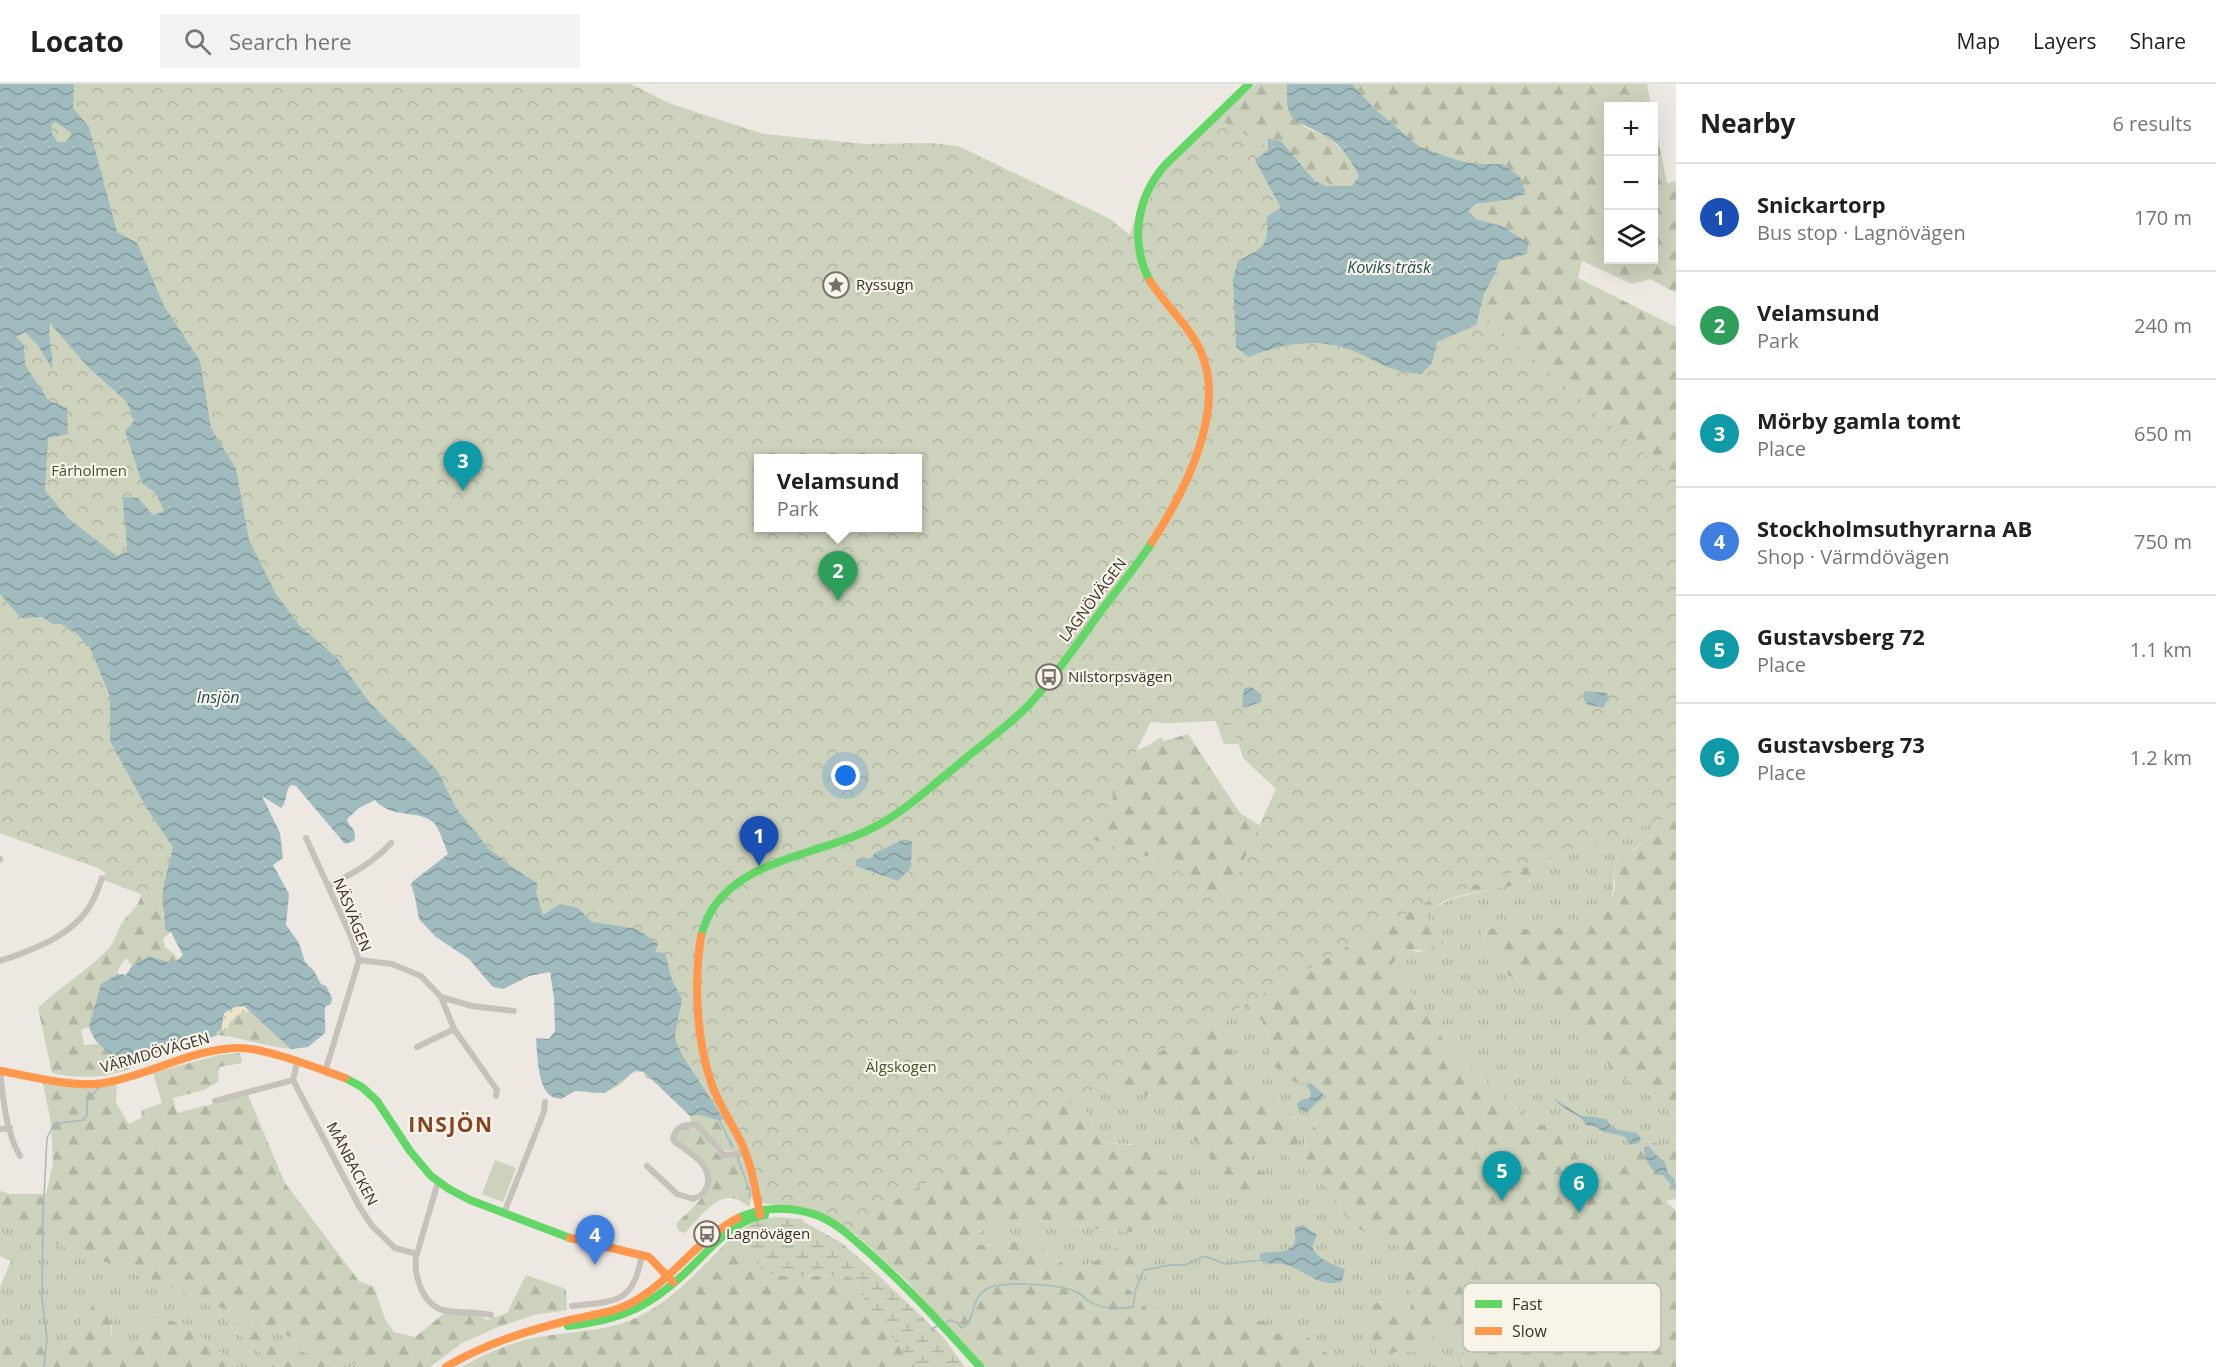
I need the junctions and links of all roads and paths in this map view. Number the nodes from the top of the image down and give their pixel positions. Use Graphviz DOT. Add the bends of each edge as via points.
graph roads {
  1 [pos="1249,84"];
  2 [pos="306,838"];
  3 [pos="391,843"];
  4 [pos="102,878"];
  5 [pos="328,886"];
  6 [pos="359,960"];
  7 [pos="0,962"];
  8 [pos="441,997"];
  9 [pos="514,1011"];
  10 [pos="454,1029"];
  11 [pos="417,1047"];
  12 [pos="297,1063"];
  13 [pos="0,1071"];
  14 [pos="325,1072"];
  15 [pos="293,1080"];
  16 [pos="496,1096"];
  17 [pos="215,1101"];
  18 [pos="545,1102"];
  19 [pos="10,1128"];
  20 [pos="0,1129"];
  21 [pos="738,1153"];
  22 [pos="20,1155"];
  23 [pos="647,1166"];
  24 [pos="438,1182"];
  25 [pos="760,1212"];
  26 [pos="504,1213"];
  27 [pos="417,1254"];
  28 [pos="642,1254"];
  29 [pos="671,1280"];
  30 [pos="572,1306"];
  31 [pos="491,1315"];
  32 [pos="446,1367"];
  33 [pos="980,1367"];
  1 -- 21 [label="street, LAGNÖVÄGEN" via="1157,175 1139,217 1138,250 1148,279 1195,340 1205,360 1210,389 1200,444 1152,543 1038,694 982,747 894,816 843,842 753,872 723,892 710,909 700,934 697,960 703,1052"];
  2 -- 5 [label="street, NÄSVÄGEN"];
  3 -- 5 [label="street" via="363,868"];
  4 -- 7 [label="street" via="92,902 75,923 39,947"];
  5 -- 6 [label="street, NÄSVÄGEN"];
  6 -- 8 [label="street" via="401,967 421,976"];
  6 -- 14 [label="street, NÄSVÄGEN"];
  8 -- 9 [label="street" via="472,1006"];
  8 -- 10 [label="street"];
  10 -- 11 [label="street"];
  10 -- 16 [label="street" via="497,1090"];
  12 -- 13 [label="street, VÄRMDÖVÄGEN" via="232,1048 211,1050 102,1083"];
  12 -- 14 [label="street, VÄRMDÖVÄGEN"];
  12 -- 15 [label="street"];
  13 -- 19 [label="street"];
  14 -- 24 [label="street, VÄRMDÖVÄGEN" via="351,1081 377,1101 410,1151"];
  15 -- 17 [label="street"];
  15 -- 27 [label="street, MÅNBACKEN" via="372,1226 395,1248"];
  18 -- 26 [label="street"];
  19 -- 20 [label="street"];
  19 -- 22 [label="street"];
  21 -- 23 [label="street" via="720,1152 697,1125 688,1124 676,1131 675,1142 708,1173 705,1191 693,1199 677,1194"];
  21 -- 25 [label="street, LAGNÖVÄGEN" via="753,1176"];
  24 -- 26 [label="street, VÄRMDÖVÄGEN"];
  24 -- 27 [label="street"];
  25 -- 29 [label="street" via="730,1230"];
  25 -- 33 [label="street" via="798,1215 837,1227 905,1285"];
  26 -- 28 [label="street, VÄRMDÖVÄGEN" via="579,1241"];
  27 -- 31 [label="street" via="418,1282 436,1306"];
  28 -- 29 [label="street, VÄRMDÖVÄGEN"];
  28 -- 30 [label="street" via="639,1276 625,1295"];
  29 -- 32 [label="street" via="639,1308 621,1316 514,1335"];
}
